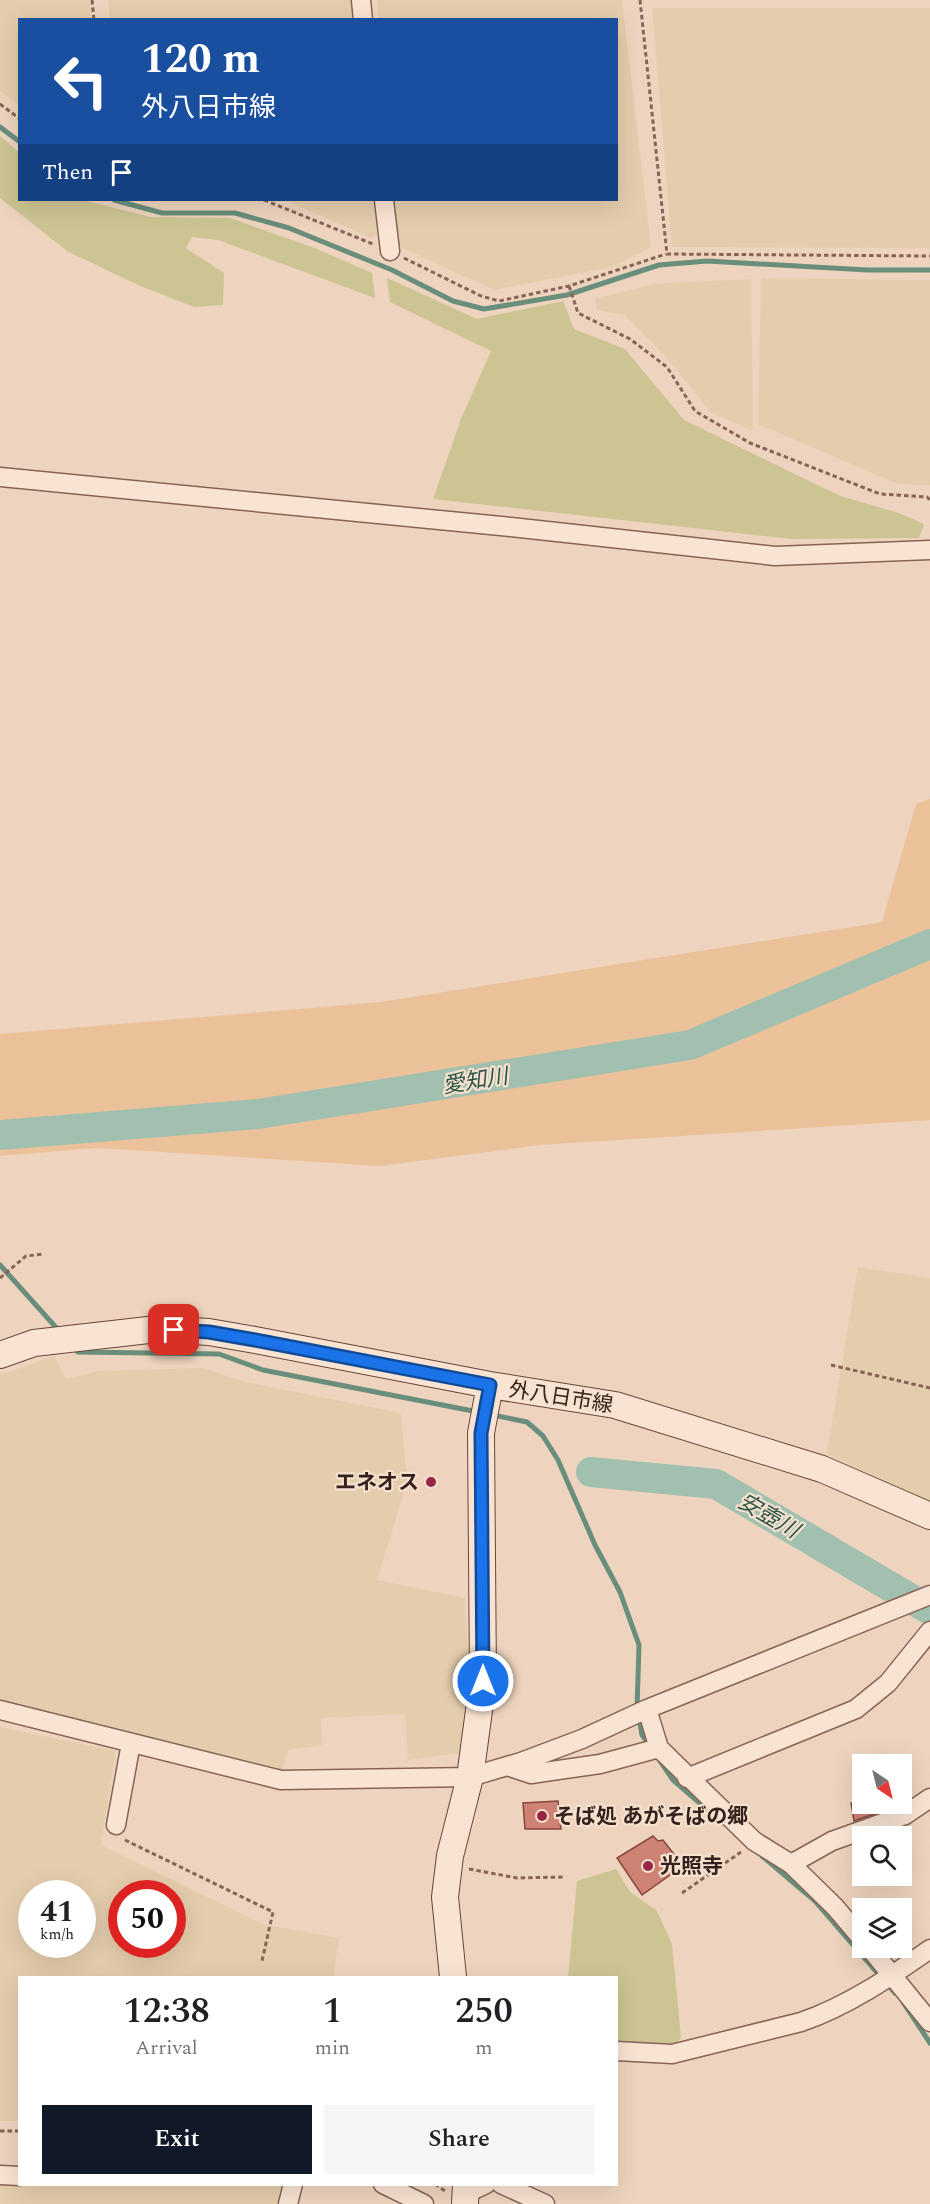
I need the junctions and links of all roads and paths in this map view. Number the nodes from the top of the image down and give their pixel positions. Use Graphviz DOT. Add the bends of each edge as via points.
graph roads {
  1 [pos="92,0"];
  2 [pos="361,0"];
  3 [pos="640,0"];
  4 [pos="94,18"];
  5 [pos="363,18"];
  6 [pos="0,104"];
  7 [pos="18,118"];
  8 [pos="266,201"];
  9 [pos="384,201"];
  10 [pos="390,252"];
  11 [pos="667,254"];
  12 [pos="930,256"];
  13 [pos="569,286"];
  14 [pos="0,477"];
  15 [pos="930,500"];
  16 [pos="930,550"];
  17 [pos="44,1254"];
  18 [pos="0,1278"];
  19 [pos="0,1355"];
  20 [pos="831,1365"];
  21 [pos="930,1388"];
  22 [pos="487,1396"];
  23 [pos="930,1516"];
  24 [pos="930,1595"];
  25 [pos="930,1631"];
  26 [pos="647,1709"];
  27 [pos="0,1710"];
  28 [pos="130,1743"];
  29 [pos="659,1748"];
  30 [pos="507,1766"];
  31 [pos="470,1777"];
  32 [pos="687,1778"];
  33 [pos="930,1798"];
  34 [pos="116,1825"];
  35 [pos="745,1849"];
  36 [pos="791,1864"];
  37 [pos="449,1865"];
  38 [pos="566,1876"];
  39 [pos="682,1893"];
  40 [pos="852,1927"];
  41 [pos="930,1949"];
  42 [pos="878,1958"];
  43 [pos="262,1961"];
  44 [pos="453,1976"];
  45 [pos="892,1976"];
  46 [pos="930,2022"];
  47 [pos="618,2051"];
  48 [pos="0,2131"];
  49 [pos="18,2131"];
  50 [pos="0,2175"];
  51 [pos="18,2175"];
  52 [pos="292,2186"];
  53 [pos="387,2186"];
  54 [pos="505,2186"];
  55 [pos="288,2204"];
  56 [pos="424,2204"];
  57 [pos="545,2204"];
  1 -- 4 [label="path"];
  2 -- 5 [label="street"];
  3 -- 11 [label="path"];
  6 -- 7 [label="path"];
  8 -- 10 [label="path"];
  9 -- 10 [label="street"];
  10 -- 13 [label="path" via="499,301"];
  11 -- 12 [label="path"];
  11 -- 13 [label="path"];
  13 -- 15 [label="path" via="578,313 630,339 667,367 695,411 750,443 849,483 880,494"];
  14 -- 16 [label="street" via="775,556"];
  17 -- 18 [label="path" via="26,1256"];
  19 -- 22 [label="main road, 外八日市線" via="34,1343 167,1330 220,1334"];
  20 -- 21 [label="path"];
  22 -- 23 [label="main road, 外八日市線" via="615,1405 822,1469"];
  22 -- 31 [label="main road" via="481,1433 483,1681"];
  24 -- 26 [label="street"];
  25 -- 32 [label="street" via="888,1683 856,1709"];
  26 -- 29 [label="street"];
  26 -- 30 [label="street" via="582,1739"];
  27 -- 28 [label="street"];
  28 -- 31 [label="street" via="281,1780"];
  28 -- 34 [label="street"];
  29 -- 30 [label="street" via="600,1764 531,1774"];
  29 -- 32 [label="street"];
  30 -- 31 [label="street"];
  31 -- 37 [label="main road"];
  32 -- 36 [label="street" via="754,1842"];
  33 -- 36 [label="street" via="905,1815 832,1841"];
  34 -- 43 [label="path" via="113,1835 273,1912"];
  35 -- 39 [label="path"];
  36 -- 40 [label="street"];
  37 -- 38 [label="path" via="517,1878"];
  37 -- 44 [label="main road" via="445,1897"];
  41 -- 45 [label="street"];
  42 -- 45 [label="street"];
  45 -- 46 [label="street"];
  45 -- 47 [label="street" via="801,2022 672,2054"];
  48 -- 49 [label="path"];
  50 -- 51 [label="street"];
  52 -- 55 [label="street"];
  53 -- 56 [label="street"];
  54 -- 57 [label="street"];
}
